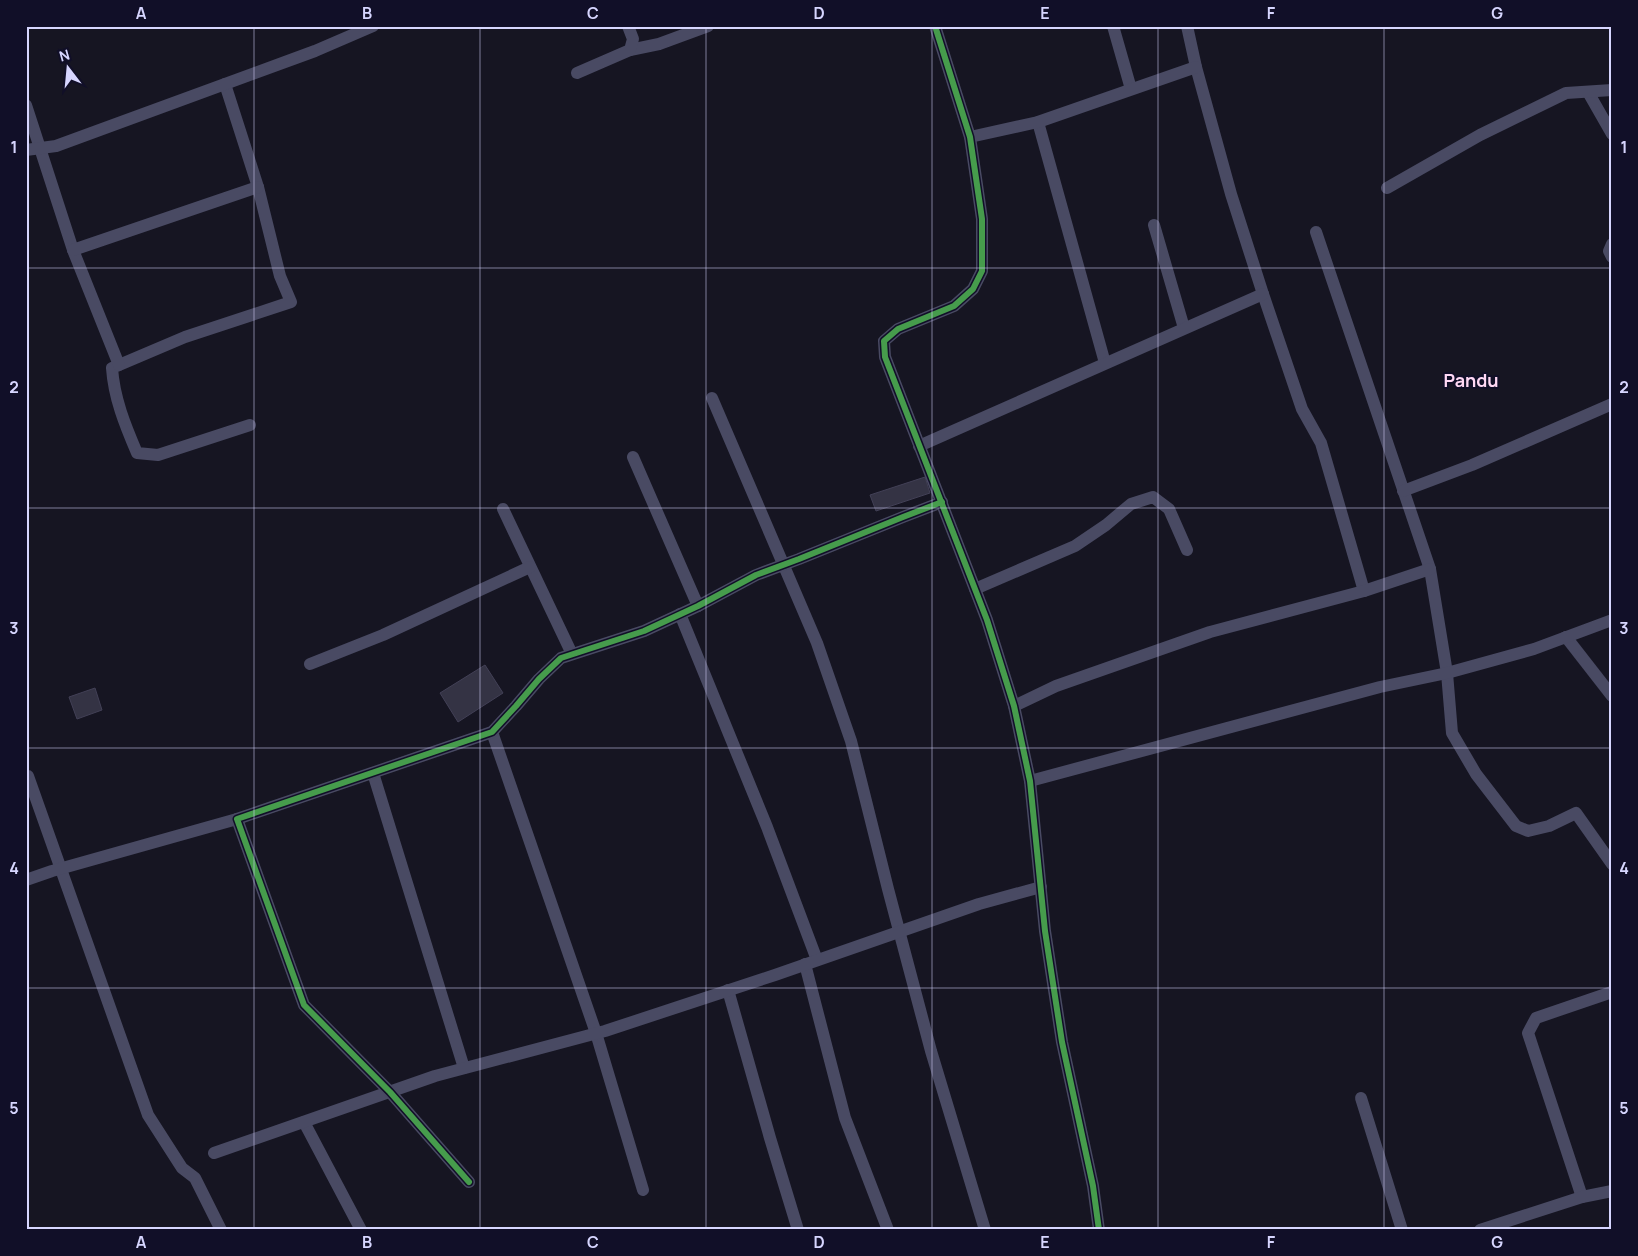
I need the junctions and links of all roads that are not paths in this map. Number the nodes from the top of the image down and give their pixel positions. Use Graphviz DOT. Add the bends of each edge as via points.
graph roads {
  1 [pos="373,26"];
  2 [pos="628,26"];
  3 [pos="708,26"];
  4 [pos="935,26"];
  5 [pos="1113,26"];
  6 [pos="1187,26"];
  7 [pos="630,50"];
  8 [pos="1196,67"];
  9 [pos="578,73"];
  10 [pos="225,84"];
  11 [pos="1131,89"];
  12 [pos="1612,90"];
  13 [pos="1588,92"];
  14 [pos="26,105"];
  15 [pos="1038,122"];
  16 [pos="1612,134"];
  17 [pos="970,138"];
  18 [pos="40,148"];
  19 [pos="26,150"];
  20 [pos="258,187"];
  21 [pos="1387,188"];
  22 [pos="1154,225"];
  23 [pos="1316,232"];
  24 [pos="1612,244"];
  25 [pos="73,250"];
  26 [pos="1612,257"];
  27 [pos="1263,294"];
  28 [pos="1184,328"];
  29 [pos="1105,363"];
  30 [pos="119,365"];
  31 [pos="712,398"];
  32 [pos="1612,404"];
  33 [pos="250,425"];
  34 [pos="919,446"];
  35 [pos="634,457"];
  36 [pos="1403,491"];
  37 [pos="942,502"];
  38 [pos="503,509"];
  39 [pos="1186,550"];
  40 [pos="784,564"];
  41 [pos="530,567"];
  42 [pos="1430,570"];
  43 [pos="975,589"];
  44 [pos="1364,591"];
  45 [pos="698,606"];
  46 [pos="680,614"];
  47 [pos="1612,620"];
  48 [pos="1566,637"];
  49 [pos="572,654"];
  50 [pos="310,664"];
  51 [pos="1447,673"];
  52 [pos="1612,696"];
  53 [pos="1014,706"];
  54 [pos="492,732"];
  55 [pos="373,773"];
  56 [pos="28,776"];
  57 [pos="1030,781"];
  58 [pos="237,820"];
  59 [pos="1612,864"];
  60 [pos="61,868"];
  61 [pos="26,880"];
  62 [pos="1041,887"];
  63 [pos="900,931"];
  64 [pos="818,960"];
  65 [pos="805,964"];
  66 [pos="728,990"];
  67 [pos="1612,992"];
  68 [pos="596,1033"];
  69 [pos="464,1068"];
  70 [pos="390,1092"];
  71 [pos="1361,1098"];
  72 [pos="304,1122"];
  73 [pos="214,1153"];
  74 [pos="469,1182"];
  75 [pos="643,1190"];
  76 [pos="1612,1192"];
  77 [pos="1582,1197"];
  78 [pos="221,1230"];
  79 [pos="362,1230"];
  80 [pos="798,1230"];
  81 [pos="888,1230"];
  82 [pos="985,1230"];
  83 [pos="1099,1230"];
  84 [pos="1402,1230"];
  85 [pos="1480,1230"];
  1 -- 10 [label="street"];
  2 -- 7 [label="street" via="633,39"];
  3 -- 7 [label="street" via="659,44"];
  4 -- 17 [label="street"];
  5 -- 11 [label="street"];
  6 -- 8 [label="street"];
  7 -- 9 [label="street"];
  8 -- 11 [label="street"];
  8 -- 27 [label="street"];
  10 -- 18 [label="street" via="56,146"];
  10 -- 20 [label="street"];
  11 -- 15 [label="street"];
  12 -- 13 [label="street"];
  13 -- 16 [label="street"];
  13 -- 21 [label="street" via="1566,93 1480,135"];
  14 -- 18 [label="street"];
  15 -- 17 [label="street"];
  15 -- 29 [label="street"];
  17 -- 34 [label="street" via="982,219 982,271 973,289 954,306 898,329 884,341 885,357"];
  18 -- 19 [label="street"];
  18 -- 25 [label="street"];
  20 -- 25 [label="street"];
  20 -- 30 [label="street" via="280,276 292,302 185,337"];
  22 -- 28 [label="street"];
  23 -- 36 [label="street"];
  24 -- 26 [label="street" via="1608,251"];
  25 -- 30 [label="street"];
  27 -- 28 [label="street"];
  27 -- 44 [label="street" via="1302,409 1321,443"];
  28 -- 29 [label="street"];
  29 -- 34 [label="street"];
  30 -- 33 [label="street" via="112,368 113,382 121,414 137,453 158,455"];
  31 -- 40 [label="street"];
  32 -- 36 [label="street" via="1472,465"];
  34 -- 37 [label="street"];
  35 -- 45 [label="street"];
  36 -- 42 [label="street"];
  37 -- 40 [label="street"];
  37 -- 43 [label="street"];
  38 -- 41 [label="street"];
  39 -- 43 [label="street" via="1169,509 1153,497 1131,504 1075,546"];
  40 -- 45 [label="street" via="756,574"];
  40 -- 63 [label="street" via="817,643 851,741"];
  41 -- 49 [label="street"];
  41 -- 50 [label="street" via="383,635"];
  42 -- 44 [label="street"];
  42 -- 51 [label="street"];
  43 -- 53 [label="street"];
  44 -- 53 [label="street" via="1210,632 1056,686"];
  45 -- 46 [label="street"];
  46 -- 49 [label="street" via="644,631"];
  46 -- 64 [label="street"];
  47 -- 48 [label="street"];
  48 -- 51 [label="street"];
  48 -- 52 [label="street"];
  49 -- 54 [label="street" via="561,658 539,678"];
  51 -- 57 [label="street" via="1380,687"];
  51 -- 59 [label="street" via="1452,733 1476,774 1516,826 1528,831 1549,826 1576,813"];
  53 -- 57 [label="street"];
  54 -- 55 [label="street"];
  54 -- 68 [label="street"];
  55 -- 58 [label="street"];
  55 -- 69 [label="street"];
  56 -- 60 [label="street"];
  57 -- 62 [label="street"];
  58 -- 60 [label="street"];
  58 -- 70 [label="street" via="304,1005"];
  60 -- 61 [label="street"];
  60 -- 78 [label="street" via="148,1115 182,1168 195,1178"];
  62 -- 63 [label="street"];
  62 -- 83 [label="street" via="1062,1042 1093,1186"];
  63 -- 64 [label="street"];
  63 -- 82 [label="street" via="931,1051"];
  64 -- 65 [label="street"];
  65 -- 66 [label="street"];
  65 -- 81 [label="street" via="846,1118"];
  66 -- 68 [label="street"];
  66 -- 80 [label="street"];
  67 -- 77 [label="street" via="1536,1018 1528,1033"];
  68 -- 69 [label="street"];
  68 -- 75 [label="street"];
  69 -- 70 [label="street"];
  70 -- 72 [label="street"];
  70 -- 74 [label="street"];
  71 -- 84 [label="street"];
  72 -- 73 [label="street"];
  72 -- 79 [label="street"];
  76 -- 77 [label="street"];
  77 -- 85 [label="street"];
}
